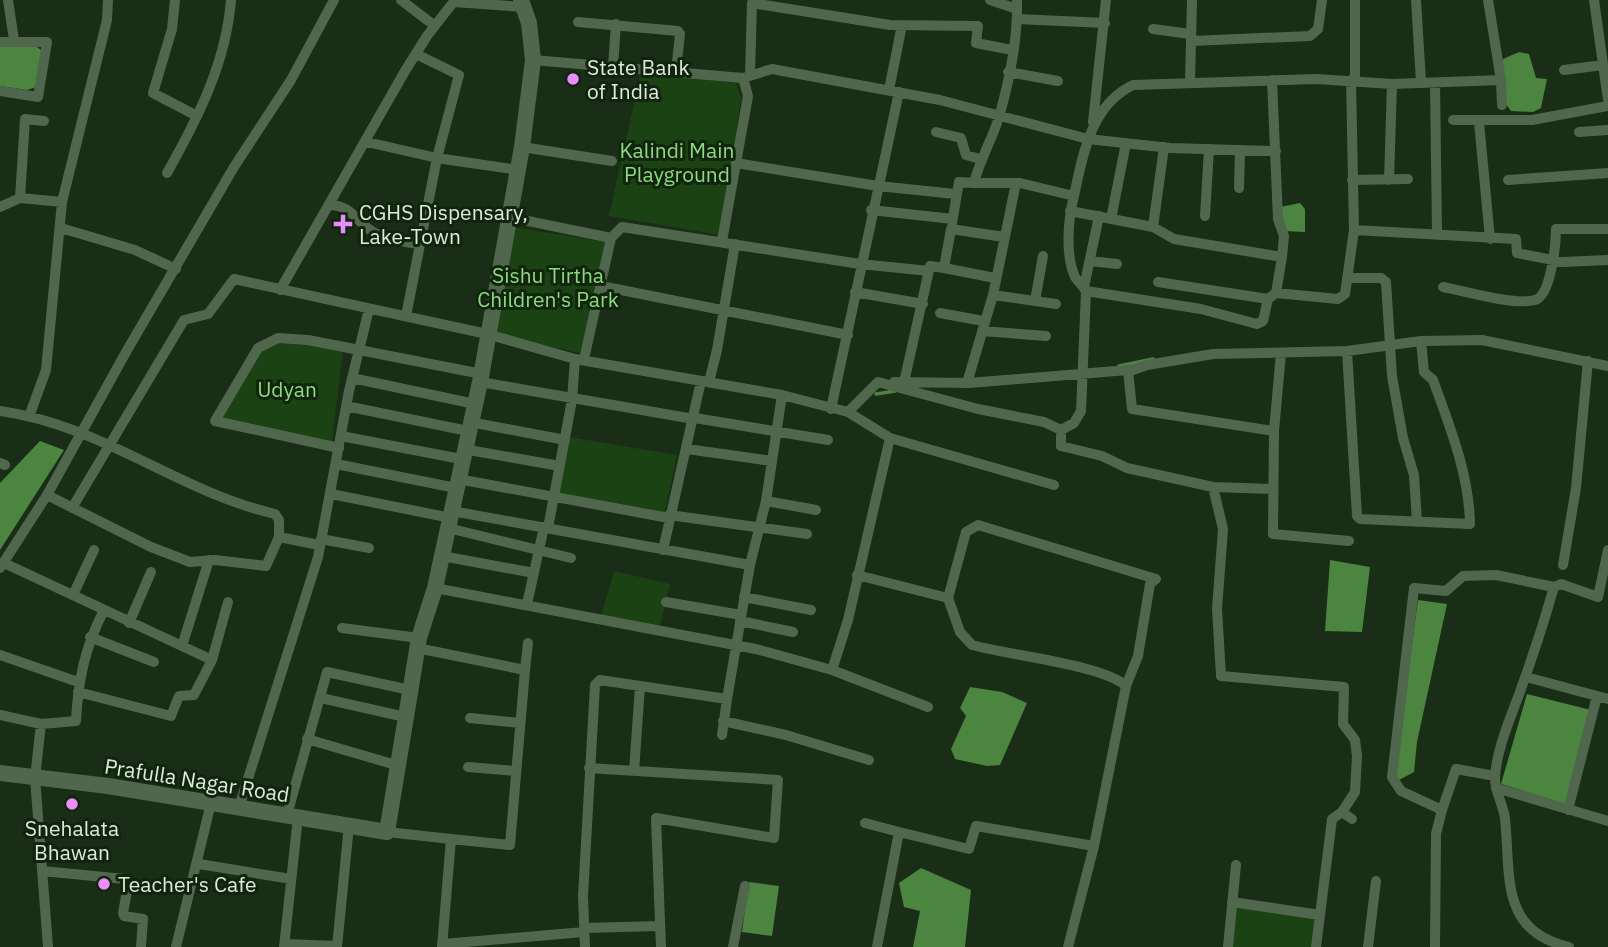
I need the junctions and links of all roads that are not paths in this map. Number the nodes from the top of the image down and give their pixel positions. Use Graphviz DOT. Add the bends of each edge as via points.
graph roads {
  1 [pos="8,0"];
  2 [pos="108,0"];
  3 [pos="175,0"];
  4 [pos="231,0"];
  5 [pos="334,0"];
  6 [pos="401,0"];
  7 [pos="990,0"];
  8 [pos="1106,0"];
  9 [pos="1192,0"];
  10 [pos="1322,0"];
  11 [pos="1355,0"];
  12 [pos="1416,0"];
  13 [pos="1488,0"];
  14 [pos="1594,0"];
  15 [pos="454,1"];
  16 [pos="752,1"];
  17 [pos="522,4"];
  18 [pos="1018,9"];
  19 [pos="578,22"];
  20 [pos="1105,23"];
  21 [pos="616,24"];
  22 [pos="902,25"];
  23 [pos="435,26"];
  24 [pos="1153,29"];
  25 [pos="1191,38"];
  26 [pos="14,40"];
  27 [pos="0,42"];
  28 [pos="1012,50"];
  29 [pos="416,54"];
  30 [pos="533,60"];
  31 [pos="1603,65"];
  32 [pos="613,66"];
  33 [pos="1564,70"];
  34 [pos="676,71"];
  35 [pos="1008,72"];
  36 [pos="747,76"];
  37 [pos="1502,79"];
  38 [pos="1272,80"];
  39 [pos="1058,81"];
  40 [pos="1353,81"];
  41 [pos="1421,82"];
  42 [pos="1191,83"];
  43 [pos="1435,83"];
  44 [pos="1392,84"];
  45 [pos="0,91"];
  46 [pos="894,91"];
  47 [pos="1608,100"];
  48 [pos="1502,105"];
  49 [pos="1608,106"];
  50 [pos="197,116"];
  51 [pos="999,118"];
  52 [pos="1453,120"];
  53 [pos="44,121"];
  54 [pos="1479,122"];
  55 [pos="1608,130"];
  56 [pos="936,132"];
  57 [pos="1579,132"];
  58 [pos="1090,136"];
  59 [pos="367,142"];
  60 [pos="1126,143"];
  61 [pos="523,147"];
  62 [pos="1164,147"];
  63 [pos="1209,149"];
  64 [pos="1240,150"];
  65 [pos="1276,151"];
  66 [pos="437,158"];
  67 [pos="980,159"];
  68 [pos="612,161"];
  69 [pos="736,163"];
  70 [pos="518,170"];
  71 [pos="167,173"];
  72 [pos="1608,173"];
  73 [pos="1408,179"];
  74 [pos="1352,180"];
  75 [pos="1388,180"];
  76 [pos="1508,180"];
  77 [pos="974,183"];
  78 [pos="1016,183"];
  79 [pos="878,186"];
  80 [pos="1239,188"];
  81 [pos="955,194"];
  82 [pos="1074,196"];
  83 [pos="20,198"];
  84 [pos="62,202"];
  85 [pos="330,205"];
  86 [pos="0,207"];
  87 [pos="871,210"];
  88 [pos="1070,211"];
  89 [pos="1099,216"];
  90 [pos="1205,216"];
  91 [pos="508,218"];
  92 [pos="1111,219"];
  93 [pos="952,224"];
  94 [pos="1153,227"];
  95 [pos="61,228"];
  96 [pos="1608,229"];
  97 [pos="1354,230"];
  98 [pos="1437,234"];
  99 [pos="1004,237"];
  100 [pos="611,238"];
  101 [pos="1490,239"];
  102 [pos="722,241"];
  103 [pos="418,244"];
  104 [pos="735,244"];
  105 [pos="1043,256"];
  106 [pos="1282,257"];
  107 [pos="1608,260"];
  108 [pos="1090,261"];
  109 [pos="1555,261"];
  110 [pos="860,264"];
  111 [pos="1117,264"];
  112 [pos="944,268"];
  113 [pos="176,269"];
  114 [pos="929,271"];
  115 [pos="995,278"];
  116 [pos="1347,278"];
  117 [pos="1158,282"];
  118 [pos="601,286"];
  119 [pos="1443,287"];
  120 [pos="1085,288"];
  121 [pos="280,290"];
  122 [pos="855,292"];
  123 [pos="993,295"];
  124 [pos="1272,296"];
  125 [pos="1035,302"];
  126 [pos="923,304"];
  127 [pos="1056,304"];
  128 [pos="369,309"];
  129 [pos="724,313"];
  130 [pos="940,313"];
  131 [pos="406,316"];
  132 [pos="982,326"];
  133 [pos="487,334"];
  134 [pos="848,335"];
  135 [pos="1045,336"];
  136 [pos="1421,341"];
  137 [pos="1389,347"];
  138 [pos="359,350"];
  139 [pos="1347,351"];
  140 [pos="1280,353"];
  141 [pos="579,359"];
  142 [pos="1588,361"];
  143 [pos="1608,366"];
  144 [pos="1130,371"];
  145 [pos="1084,373"];
  146 [pos="481,378"];
  147 [pos="352,379"];
  148 [pos="705,382"];
  149 [pos="878,382"];
  150 [pos="902,382"];
  151 [pos="967,383"];
  152 [pos="782,395"];
  153 [pos="572,400"];
  154 [pos="475,404"];
  155 [pos="346,406"];
  156 [pos="831,409"];
  157 [pos="0,411"];
  158 [pos="848,411"];
  159 [pos="30,414"];
  160 [pos="694,419"];
  161 [pos="469,426"];
  162 [pos="81,430"];
  163 [pos="1061,430"];
  164 [pos="776,432"];
  165 [pos="1274,432"];
  166 [pos="890,438"];
  167 [pos="565,440"];
  168 [pos="828,440"];
  169 [pos="340,442"];
  170 [pos="110,443"];
  171 [pos="687,449"];
  172 [pos="462,454"];
  173 [pos="772,461"];
  174 [pos="336,464"];
  175 [pos="560,466"];
  176 [pos="457,483"];
  177 [pos="1054,485"];
  178 [pos="1213,487"];
  179 [pos="1273,489"];
  180 [pos="331,494"];
  181 [pos="47,495"];
  182 [pos="554,497"];
  183 [pos="766,502"];
  184 [pos="72,508"];
  185 [pos="816,510"];
  186 [pos="669,516"];
  187 [pos="450,519"];
  188 [pos="1417,522"];
  189 [pos="546,527"];
  190 [pos="760,528"];
  191 [pos="807,534"];
  192 [pos="279,537"];
  193 [pos="1349,541"];
  194 [pos="320,542"];
  195 [pos="369,548"];
  196 [pos="94,550"];
  197 [pos="663,550"];
  198 [pos="1608,550"];
  199 [pos="539,552"];
  200 [pos="442,556"];
  201 [pos="571,558"];
  202 [pos="209,560"];
  203 [pos="750,565"];
  204 [pos="1563,565"];
  205 [pos="2,566"];
  206 [pos="151,572"];
  207 [pos="534,573"];
  208 [pos="857,575"];
  209 [pos="435,587"];
  210 [pos="1554,587"];
  211 [pos="73,595"];
  212 [pos="744,597"];
  213 [pos="948,598"];
  214 [pos="1603,599"];
  215 [pos="228,602"];
  216 [pos="666,602"];
  217 [pos="527,604"];
  218 [pos="104,610"];
  219 [pos="811,610"];
  220 [pos="740,618"];
  221 [pos="129,623"];
  222 [pos="342,628"];
  223 [pos="793,632"];
  224 [pos="90,637"];
  225 [pos="418,643"];
  226 [pos="528,643"];
  227 [pos="182,646"];
  228 [pos="735,646"];
  229 [pos="0,655"];
  230 [pos="212,660"];
  231 [pos="154,662"];
  232 [pos="524,670"];
  233 [pos="832,670"];
  234 [pos="1525,677"];
  235 [pos="640,686"];
  236 [pos="78,687"];
  237 [pos="1126,687"];
  238 [pos="410,690"];
  239 [pos="1603,697"];
  240 [pos="321,698"];
  241 [pos="727,698"];
  242 [pos="928,707"];
  243 [pos="0,715"];
  244 [pos="405,717"];
  245 [pos="470,718"];
  246 [pos="723,721"];
  247 [pos="520,723"];
  248 [pos="41,724"];
  249 [pos="722,735"];
  250 [pos="307,739"];
  251 [pos="869,760"];
  252 [pos="396,765"];
  253 [pos="468,767"];
  254 [pos="589,768"];
  255 [pos="516,771"];
  256 [pos="634,771"];
  257 [pos="0,773"];
  258 [pos="1495,776"];
  259 [pos="35,778"];
  260 [pos="1496,788"];
  261 [pos="211,803"];
  262 [pos="239,807"];
  263 [pos="1442,810"];
  264 [pos="1569,810"];
  265 [pos="1342,812"];
  266 [pos="292,816"];
  267 [pos="1352,819"];
  268 [pos="1608,821"];
  269 [pos="865,823"];
  270 [pos="349,825"];
  271 [pos="387,832"];
  272 [pos="900,832"];
  273 [pos="451,839"];
  274 [pos="1094,846"];
  275 [pos="199,864"];
  276 [pos="1236,865"];
  277 [pos="42,871"];
  278 [pos="291,880"];
  279 [pos="1376,881"];
  280 [pos="745,886"];
  281 [pos="1233,902"];
  282 [pos="1320,915"];
  283 [pos="660,926"];
  284 [pos="584,930"];
  285 [pos="285,945"];
  286 [pos="337,946"];
  287 [pos="442,946"];
  288 [pos="48,947"];
  289 [pos="141,947"];
  290 [pos="176,947"];
  291 [pos="585,947"];
  292 [pos="661,947"];
  293 [pos="733,947"];
  294 [pos="877,947"];
  295 [pos="1068,947"];
  296 [pos="1228,947"];
  297 [pos="1315,947"];
  298 [pos="1368,947"];
  299 [pos="1435,947"];
  300 [pos="1569,947"];
  1 -- 26 [label="street"];
  2 -- 84 [label="street"];
  3 -- 50 [label="street" via="172,29 153,93"];
  4 -- 50 [label="street" via="219,64"];
  5 -- 113 [label="street"];
  6 -- 23 [label="street"];
  7 -- 18 [label="street"];
  8 -- 20 [label="street"];
  9 -- 25 [label="street"];
  10 -- 25 [label="street" via="1318,29 1310,36"];
  11 -- 40 [label="street"];
  12 -- 41 [label="street"];
  13 -- 37 [label="street"];
  14 -- 31 [label="street"];
  15 -- 17 [label="street"];
  15 -- 23 [label="street"];
  16 -- 22 [label="street"];
  16 -- 36 [label="street"];
  17 -- 30 [label="street"];
  18 -- 20 [label="street"];
  18 -- 28 [label="street"];
  19 -- 21 [label="street"];
  20 -- 58 [label="street"];
  21 -- 32 [label="street"];
  21 -- 34 [label="street" via="680,32"];
  22 -- 28 [label="street" via="978,26 976,43"];
  22 -- 46 [label="street"];
  23 -- 29 [label="street"];
  24 -- 25 [label="street"];
  25 -- 42 [label="street"];
  26 -- 27 [label="street"];
  26 -- 45 [label="street" via="47,42 38,97"];
  28 -- 35 [label="street"];
  29 -- 59 [label="street"];
  29 -- 66 [label="street" via="459,75"];
  30 -- 32 [label="street"];
  30 -- 61 [label="street"];
  31 -- 33 [label="street"];
  31 -- 47 [label="street"];
  32 -- 34 [label="street"];
  34 -- 36 [label="street"];
  35 -- 39 [label="street"];
  35 -- 51 [label="street"];
  36 -- 46 [label="street" via="772,69"];
  36 -- 69 [label="street" via="748,96"];
  37 -- 43 [label="street"];
  37 -- 48 [label="street"];
  38 -- 40 [label="street"];
  38 -- 42 [label="street"];
  38 -- 65 [label="street"];
  40 -- 44 [label="street"];
  40 -- 74 [label="street"];
  41 -- 43 [label="street"];
  41 -- 44 [label="street"];
  42 -- 58 [label="street" via="1133,85 1118,92"];
  43 -- 98 [label="street"];
  44 -- 75 [label="street"];
  46 -- 51 [label="street"];
  46 -- 79 [label="street"];
  49 -- 54 [label="street" via="1532,120"];
  50 -- 71 [label="street"];
  51 -- 58 [label="street"];
  51 -- 67 [label="street"];
  52 -- 54 [label="street"];
  53 -- 83 [label="street" via="26,118"];
  54 -- 101 [label="street"];
  55 -- 57 [label="street"];
  56 -- 67 [label="street" via="961,138 966,155"];
  58 -- 60 [label="street"];
  58 -- 82 [label="street"];
  59 -- 66 [label="street"];
  59 -- 85 [label="street"];
  60 -- 62 [label="street"];
  60 -- 92 [label="street"];
  61 -- 68 [label="street"];
  61 -- 70 [label="street"];
  62 -- 63 [label="street"];
  62 -- 94 [label="street"];
  63 -- 64 [label="street"];
  63 -- 90 [label="street"];
  64 -- 65 [label="street"];
  64 -- 80 [label="street"];
  65 -- 106 [label="street"];
  66 -- 70 [label="street"];
  66 -- 103 [label="street"];
  67 -- 77 [label="street"];
  69 -- 79 [label="street"];
  69 -- 102 [label="street"];
  70 -- 91 [label="street"];
  72 -- 76 [label="street"];
  73 -- 75 [label="street"];
  74 -- 75 [label="street"];
  74 -- 97 [label="street"];
  77 -- 78 [label="street"];
  77 -- 81 [label="street" via="959,182"];
  78 -- 82 [label="street"];
  78 -- 99 [label="street"];
  79 -- 81 [label="street"];
  79 -- 87 [label="street"];
  81 -- 93 [label="street"];
  82 -- 88 [label="street"];
  83 -- 84 [label="street"];
  83 -- 86 [label="street"];
  84 -- 95 [label="street"];
  85 -- 103 [label="street" via="356,214 373,232"];
  85 -- 121 [label="street"];
  87 -- 93 [label="street"];
  87 -- 110 [label="street"];
  88 -- 89 [label="street"];
  88 -- 120 [label="street" via="1070,257 1076,279"];
  89 -- 92 [label="street"];
  89 -- 108 [label="street"];
  91 -- 100 [label="street"];
  91 -- 133 [label="street"];
  92 -- 94 [label="street"];
  93 -- 99 [label="street"];
  93 -- 112 [label="street"];
  94 -- 106 [label="street" via="1174,239"];
  95 -- 113 [label="street" via="135,250"];
  95 -- 159 [label="street" via="46,370"];
  96 -- 109 [label="street" via="1556,229"];
  97 -- 98 [label="street"];
  97 -- 116 [label="street"];
  98 -- 101 [label="street"];
  99 -- 115 [label="street"];
  100 -- 102 [label="street" via="629,226"];
  100 -- 118 [label="street"];
  101 -- 109 [label="street" via="1516,239 1517,253"];
  102 -- 104 [label="street"];
  103 -- 131 [label="street"];
  104 -- 110 [label="street"];
  104 -- 129 [label="street"];
  105 -- 125 [label="street"];
  106 -- 124 [label="street"];
  107 -- 109 [label="street"];
  108 -- 111 [label="street"];
  108 -- 120 [label="street"];
  109 -- 119 [label="street" via="1535,301 1497,299"];
  110 -- 114 [label="street"];
  110 -- 122 [label="street"];
  112 -- 114 [label="street" via="930,266"];
  112 -- 115 [label="street"];
  113 -- 162 [label="street"];
  114 -- 126 [label="street"];
  115 -- 123 [label="street"];
  116 -- 124 [label="street" via="1341,299"];
  116 -- 137 [label="street" via="1386,282"];
  117 -- 124 [label="street"];
  118 -- 129 [label="street"];
  118 -- 141 [label="street"];
  120 -- 124 [label="street" via="1257,324 1263,321"];
  120 -- 145 [label="street"];
  121 -- 128 [label="street"];
  121 -- 170 [label="street" via="234,279 208,314 184,320"];
  122 -- 126 [label="street"];
  122 -- 134 [label="street"];
  123 -- 125 [label="street"];
  123 -- 132 [label="street"];
  125 -- 127 [label="street"];
  126 -- 150 [label="street"];
  128 -- 131 [label="street"];
  128 -- 138 [label="street"];
  129 -- 134 [label="street"];
  129 -- 148 [label="street"];
  130 -- 132 [label="street"];
  131 -- 133 [label="street"];
  132 -- 135 [label="street"];
  132 -- 151 [label="street"];
  133 -- 141 [label="street"];
  133 -- 146 [label="street"];
  134 -- 156 [label="street"];
  136 -- 137 [label="street"];
  136 -- 142 [label="street" via="1482,340"];
  136 -- 188 [label="street" via="1424,372 1433,380 1463,472 1470,524"];
  137 -- 139 [label="street"];
  137 -- 188 [label="street" via="1403,438 1414,475"];
  138 -- 146 [label="street"];
  138 -- 147 [label="street"];
  138 -- 169 [label="street" via="278,338 257,348 215,421"];
  139 -- 140 [label="street"];
  139 -- 188 [label="street" via="1355,513 1360,519"];
  140 -- 144 [label="street" via="1213,354"];
  140 -- 165 [label="street"];
  141 -- 148 [label="street"];
  141 -- 153 [label="street"];
  142 -- 143 [label="street"];
  142 -- 204 [label="street" via="1576,488"];
  144 -- 145 [label="street"];
  144 -- 165 [label="street" via="1132,409"];
  145 -- 151 [label="street"];
  145 -- 163 [label="street" via="1081,411 1074,423"];
  146 -- 153 [label="street"];
  146 -- 154 [label="street"];
  147 -- 154 [label="street"];
  147 -- 155 [label="street"];
  148 -- 152 [label="street"];
  148 -- 160 [label="street"];
  149 -- 150 [label="street"];
  149 -- 151 [label="street"];
  149 -- 158 [label="street"];
  150 -- 163 [label="street" via="916,392"];
  152 -- 156 [label="street"];
  152 -- 164 [label="street"];
  153 -- 160 [label="street"];
  153 -- 167 [label="street"];
  154 -- 161 [label="street"];
  155 -- 161 [label="street"];
  155 -- 169 [label="street"];
  156 -- 158 [label="street"];
  157 -- 159 [label="street"];
  158 -- 166 [label="street"];
  159 -- 162 [label="street"];
  160 -- 164 [label="street"];
  160 -- 171 [label="street"];
  161 -- 167 [label="street"];
  161 -- 172 [label="street"];
  162 -- 170 [label="street"];
  162 -- 181 [label="street"];
  163 -- 178 [label="street" via="1061,446 1127,468"];
  164 -- 168 [label="street"];
  164 -- 173 [label="street"];
  165 -- 179 [label="street"];
  166 -- 177 [label="street"];
  166 -- 208 [label="street"];
  167 -- 175 [label="street"];
  169 -- 172 [label="street"];
  169 -- 174 [label="street"];
  170 -- 184 [label="street"];
  170 -- 192 [label="street" via="225,500 275,514"];
  171 -- 173 [label="street"];
  171 -- 186 [label="street"];
  172 -- 175 [label="street"];
  172 -- 176 [label="street"];
  173 -- 183 [label="street"];
  174 -- 176 [label="street"];
  174 -- 180 [label="street"];
  175 -- 182 [label="street"];
  176 -- 182 [label="street"];
  176 -- 187 [label="street"];
  178 -- 179 [label="street"];
  178 -- 265 [label="street" via="1223,529 1217,609 1221,676 1344,687 1343,724 1355,740 1357,755 1355,792"];
  179 -- 193 [label="street" via="1273,534"];
  180 -- 187 [label="street"];
  180 -- 194 [label="street"];
  181 -- 184 [label="street"];
  181 -- 205 [label="street"];
  182 -- 186 [label="street"];
  182 -- 189 [label="street"];
  183 -- 185 [label="street"];
  183 -- 190 [label="street"];
  184 -- 202 [label="street" via="151,547 195,563"];
  186 -- 190 [label="street"];
  186 -- 197 [label="street"];
  187 -- 189 [label="street"];
  187 -- 199 [label="street"];
  187 -- 200 [label="street"];
  189 -- 197 [label="street"];
  189 -- 199 [label="street"];
  190 -- 191 [label="street"];
  190 -- 203 [label="street"];
  192 -- 194 [label="street"];
  192 -- 202 [label="street" via="266,566"];
  194 -- 195 [label="street"];
  194 -- 262 [label="street"];
  196 -- 211 [label="street"];
  197 -- 203 [label="street"];
  198 -- 214 [label="street"];
  199 -- 201 [label="street"];
  199 -- 207 [label="street"];
  200 -- 207 [label="street"];
  200 -- 209 [label="street"];
  202 -- 227 [label="street"];
  203 -- 212 [label="street"];
  205 -- 211 [label="street"];
  206 -- 221 [label="street"];
  207 -- 217 [label="street"];
  208 -- 213 [label="street"];
  208 -- 233 [label="street"];
  209 -- 217 [label="street"];
  209 -- 225 [label="street"];
  210 -- 214 [label="street" via="1561,584"];
  210 -- 234 [label="street"];
  210 -- 263 [label="street" via="1496,575 1463,576 1446,591 1414,589 1392,777 1401,791"];
  211 -- 218 [label="street"];
  212 -- 219 [label="street"];
  212 -- 220 [label="street"];
  213 -- 237 [label="street" via="960,632 972,645 1079,666"];
  213 -- 237 [label="street" via="965,532 978,525 1156,579 1150,584 1139,656"];
  215 -- 230 [label="street"];
  216 -- 220 [label="street"];
  217 -- 228 [label="street"];
  218 -- 221 [label="street"];
  218 -- 224 [label="street"];
  220 -- 223 [label="street"];
  220 -- 228 [label="street"];
  221 -- 227 [label="street"];
  222 -- 225 [label="street"];
  224 -- 231 [label="street"];
  224 -- 236 [label="street"];
  225 -- 232 [label="street"];
  225 -- 238 [label="street"];
  226 -- 232 [label="street"];
  227 -- 230 [label="street"];
  228 -- 233 [label="street"];
  228 -- 241 [label="street"];
  229 -- 236 [label="street"];
  230 -- 236 [label="street" via="194,695 179,696 169,717"];
  232 -- 247 [label="street"];
  233 -- 242 [label="street"];
  234 -- 239 [label="street"];
  234 -- 258 [label="street"];
  235 -- 241 [label="street"];
  235 -- 254 [label="street" via="600,680 595,685"];
  235 -- 256 [label="street"];
  236 -- 248 [label="street" via="76,721"];
  237 -- 274 [label="street"];
  238 -- 240 [label="street" via="327,672"];
  238 -- 244 [label="street"];
  239 -- 264 [label="street"];
  240 -- 244 [label="street"];
  240 -- 250 [label="street"];
  241 -- 246 [label="street"];
  243 -- 248 [label="street"];
  244 -- 252 [label="street"];
  245 -- 247 [label="street"];
  246 -- 249 [label="street"];
  246 -- 251 [label="street"];
  247 -- 255 [label="street"];
  248 -- 259 [label="street"];
  250 -- 252 [label="street"];
  250 -- 266 [label="street"];
  252 -- 271 [label="street"];
  253 -- 255 [label="street"];
  254 -- 256 [label="street"];
  254 -- 284 [label="street"];
  255 -- 273 [label="street" via="509,846"];
  256 -- 283 [label="street" via="778,780 774,838 656,818"];
  257 -- 259 [label="street, Prafulla Nagar Road"];
  258 -- 260 [label="street"];
  258 -- 263 [label="street" via="1456,769"];
  259 -- 261 [label="street, Prafulla Nagar Road"];
  259 -- 277 [label="street"];
  260 -- 264 [label="street"];
  260 -- 300 [label="street" via="1503,802 1517,916 1532,932"];
  261 -- 262 [label="street, Prafulla Nagar Road"];
  261 -- 275 [label="street"];
  262 -- 266 [label="street, Prafulla Nagar Road"];
  263 -- 299 [label="street" via="1436,834"];
  264 -- 268 [label="street"];
  265 -- 267 [label="street"];
  265 -- 282 [label="street" via="1332,819"];
  266 -- 270 [label="street, Prafulla Nagar Road"];
  266 -- 278 [label="street"];
  269 -- 272 [label="street"];
  270 -- 271 [label="street, Prafulla Nagar Road"];
  270 -- 286 [label="street"];
  271 -- 273 [label="street"];
  272 -- 274 [label="street" via="969,849 976,826"];
  272 -- 294 [label="street"];
  273 -- 287 [label="street"];
  274 -- 295 [label="street"];
  275 -- 278 [label="street"];
  275 -- 290 [label="street"];
  276 -- 281 [label="street"];
  277 -- 288 [label="street"];
  277 -- 289 [label="street" via="125,879 123,913 143,919"];
  278 -- 285 [label="street"];
  279 -- 298 [label="street"];
  280 -- 293 [label="street"];
  281 -- 282 [label="street"];
  281 -- 296 [label="street"];
  282 -- 297 [label="street"];
  283 -- 284 [label="street"];
  283 -- 292 [label="street"];
  284 -- 287 [label="street"];
  284 -- 291 [label="street"];
  285 -- 286 [label="street"];
}
